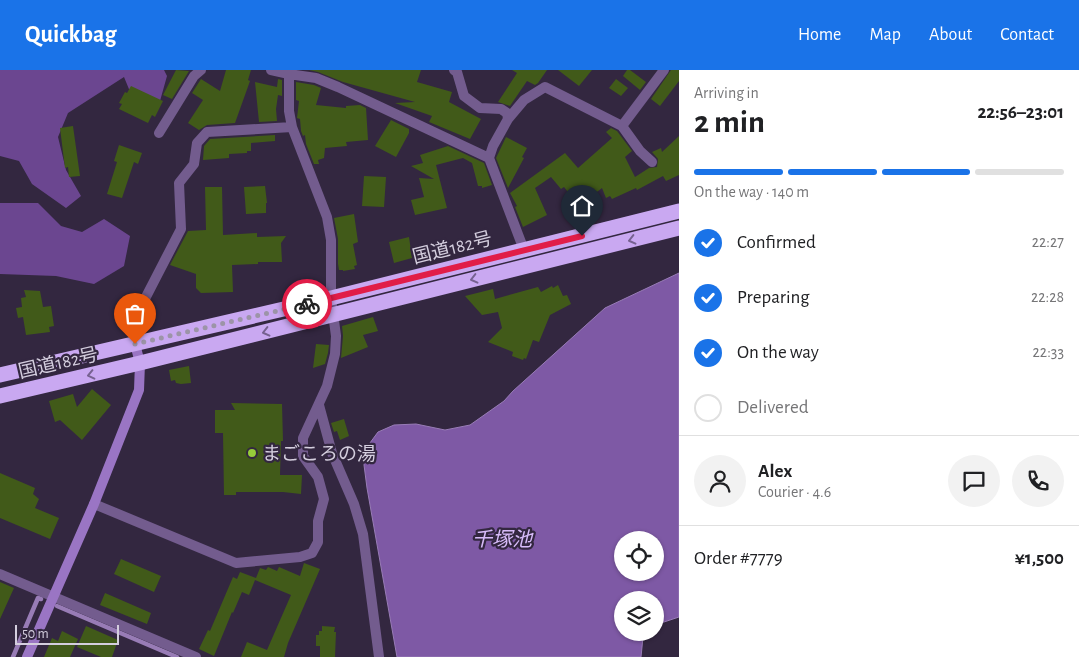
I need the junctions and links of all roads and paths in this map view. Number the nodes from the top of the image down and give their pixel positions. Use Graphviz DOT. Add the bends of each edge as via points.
graph roads {
  1 [pos="201,70"];
  2 [pos="271,70"];
  3 [pos="454,70"];
  4 [pos="664,70"];
  5 [pos="289,72"];
  6 [pos="508,119"];
  7 [pos="622,126"];
  8 [pos="292,127"];
  9 [pos="159,133"];
  10 [pos="489,158"];
  11 [pos="652,162"];
  12 [pos="679,211"];
  13 [pos="679,228"];
  14 [pos="524,250"];
  15 [pos="331,298"];
  16 [pos="333,315"];
  17 [pos="135,344"];
  18 [pos="140,363"];
  19 [pos="0,375"];
  20 [pos="0,396"];
  21 [pos="319,405"];
  22 [pos="94,504"];
  23 [pos="0,574"];
  24 [pos="53,597"];
  25 [pos="27,657"];
  26 [pos="196,657"];
  27 [pos="380,657"];
  1 -- 9 [label="street"];
  2 -- 5 [label="street"];
  3 -- 6 [label="street" via="464,96 480,108 501,109 507,113"];
  4 -- 7 [label="street"];
  5 -- 8 [label="street"];
  5 -- 10 [label="street" via="338,87"];
  6 -- 7 [label="street" via="524,100 545,87"];
  6 -- 10 [label="street"];
  7 -- 11 [label="street"];
  8 -- 15 [label="street" via="327,217 331,240"];
  8 -- 17 [label="street" via="207,132 197,143 194,164 179,183 181,229 132,324"];
  10 -- 14 [label="street"];
  12 -- 14 [label="highway, 国道182号"];
  13 -- 16 [label="highway, 国道182号, one-way"];
  14 -- 15 [label="highway, 国道182号"];
  15 -- 16 [label="street"];
  15 -- 17 [label="highway, 国道182号"];
  16 -- 18 [label="highway, 国道182号, one-way"];
  16 -- 21 [label="street" via="335,354"];
  17 -- 18 [label="street"];
  17 -- 19 [label="highway, 国道182号"];
  18 -- 20 [label="highway, 国道182号, one-way"];
  18 -- 22 [label="street" via="139,390"];
  21 -- 22 [label="street" via="303,438 303,456 318,477 324,499 318,521 318,542 312,552 300,557 236,563"];
  21 -- 27 [label="street" via="332,453 363,534"];
  22 -- 24 [label="street"];
  23 -- 24 [label="street"];
  24 -- 25 [label="street"];
  24 -- 26 [label="street"];
}
